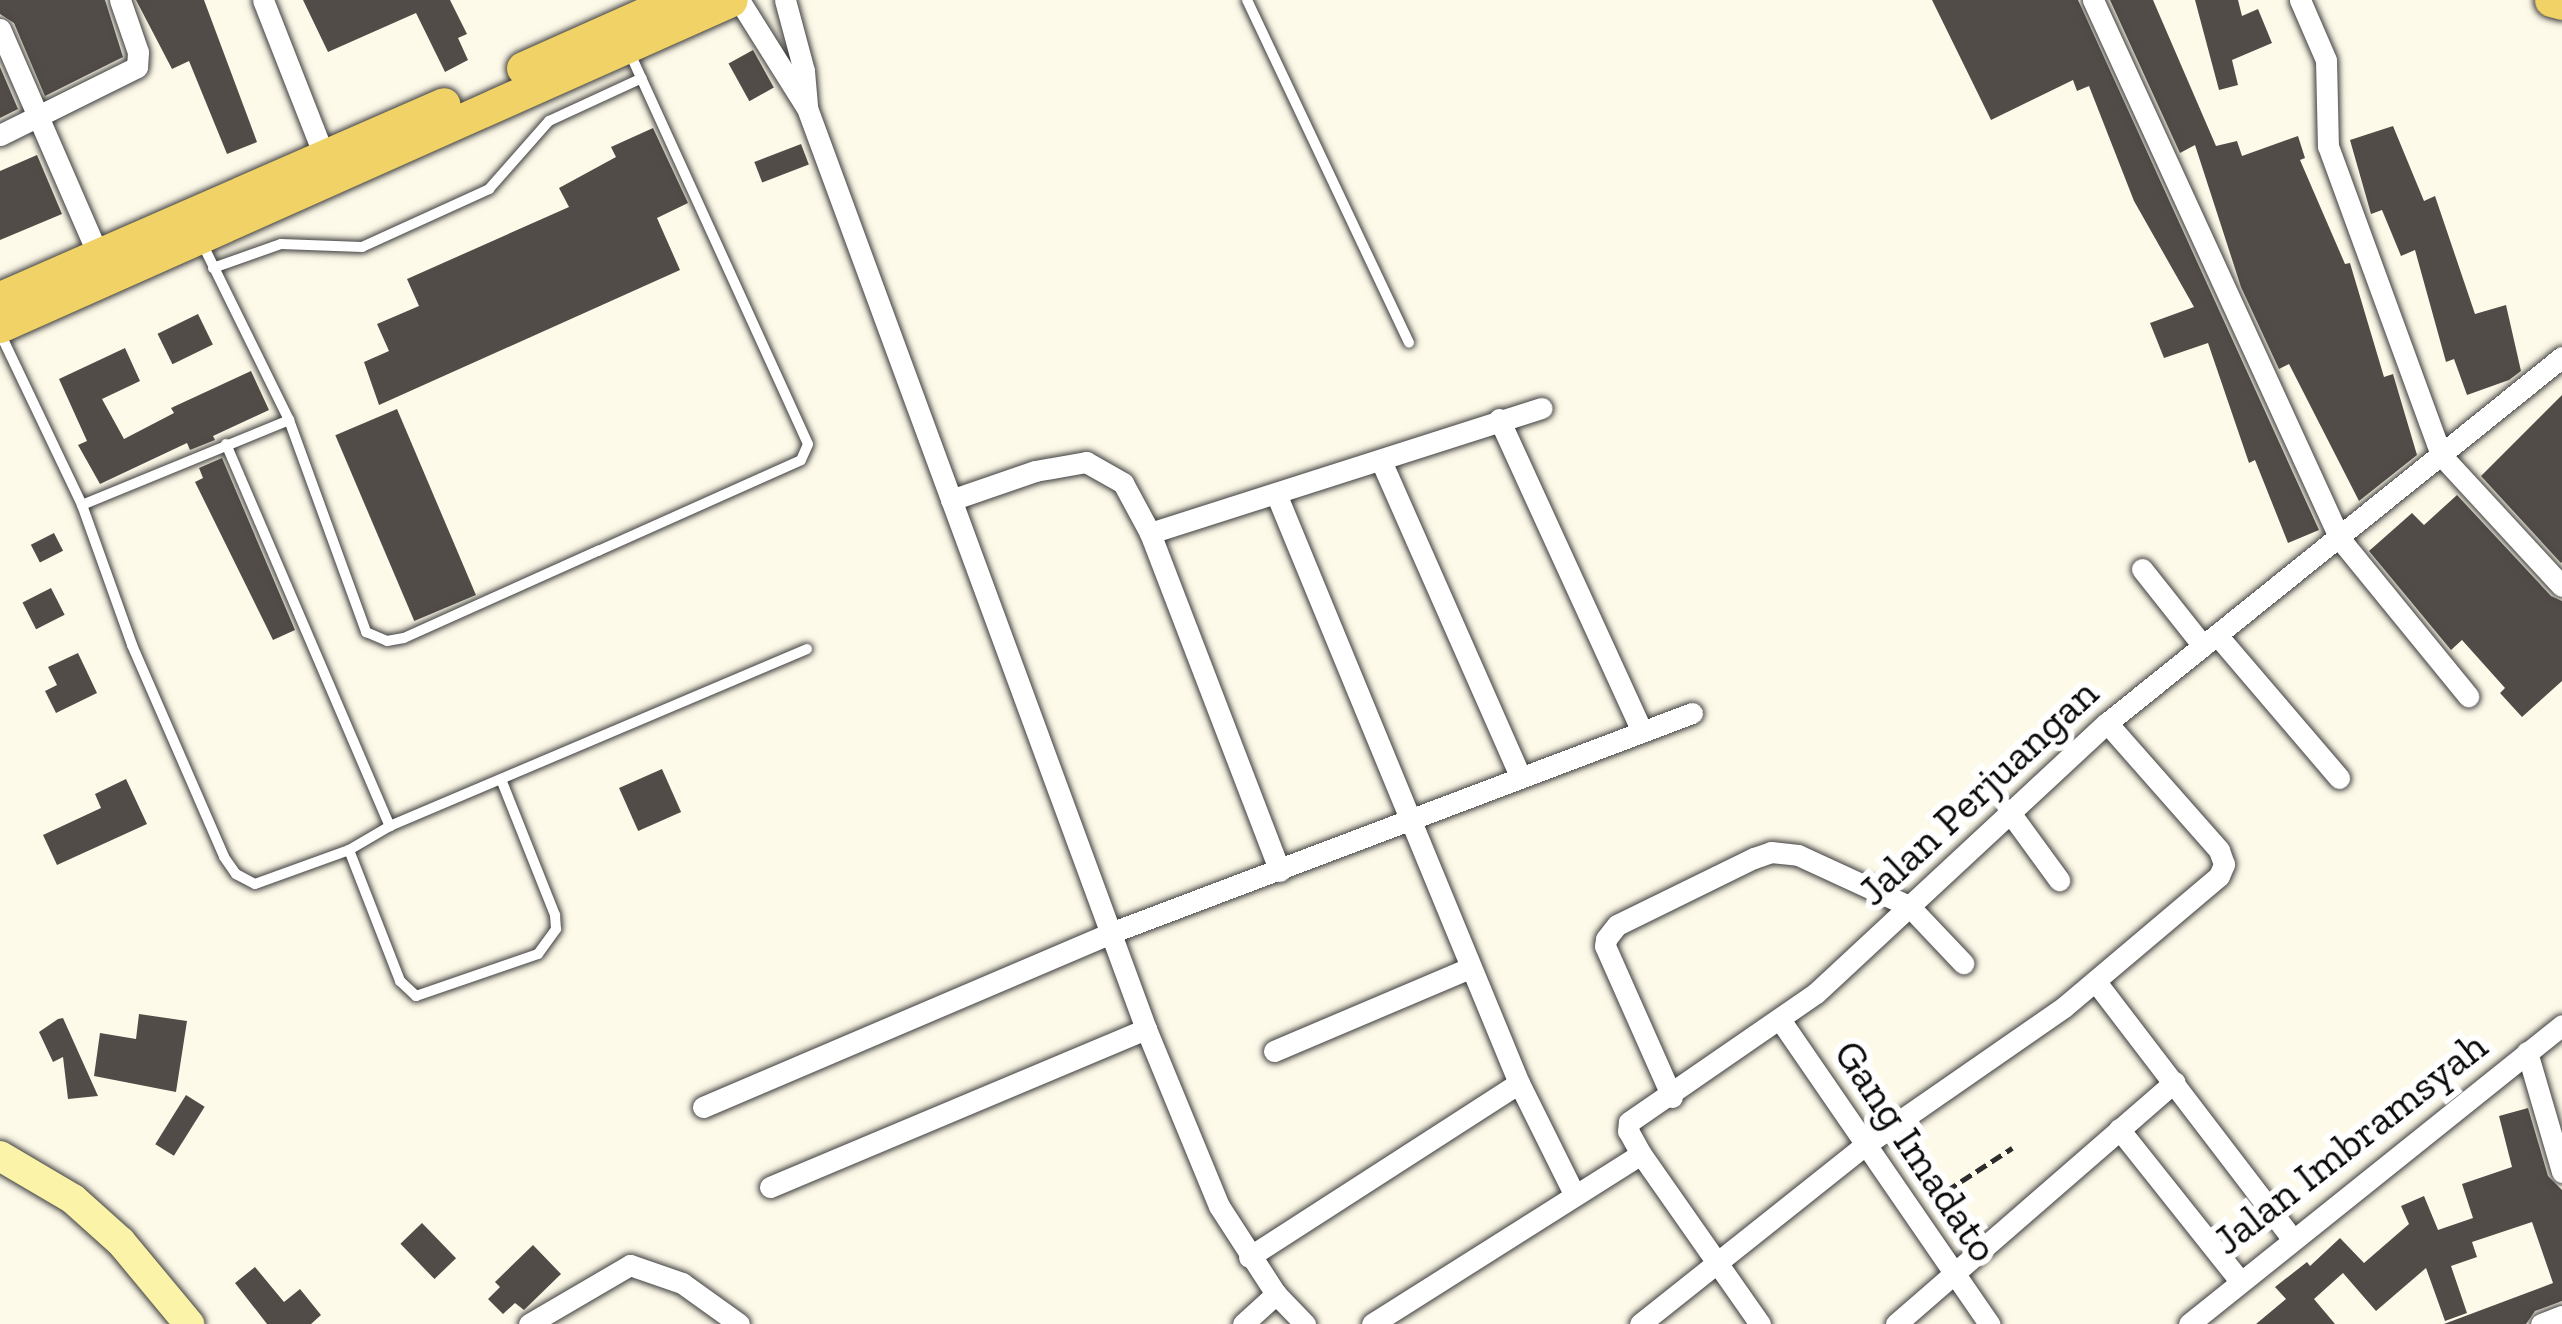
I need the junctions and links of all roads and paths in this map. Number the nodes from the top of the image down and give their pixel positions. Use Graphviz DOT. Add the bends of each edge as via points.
graph roads {
  1 [pos="120,0"];
  2 [pos="262,0"];
  3 [pos="676,0"];
  4 [pos="735,0"];
  5 [pos="785,0"];
  6 [pos="1246,0"];
  7 [pos="2093,0"];
  8 [pos="2300,0"];
  9 [pos="2551,0"];
  10 [pos="2562,3"];
  11 [pos="0,29"];
  12 [pos="610,40"];
  13 [pos="643,78"];
  14 [pos="806,108"];
  15 [pos="38,117"];
  16 [pos="0,135"];
  17 [pos="323,153"];
  18 [pos="199,236"];
  19 [pos="99,257"];
  20 [pos="213,268"];
  21 [pos="0,298"];
  22 [pos="0,330"];
  23 [pos="1409,343"];
  24 [pos="2558,366"];
  25 [pos="1542,408"];
  26 [pos="1499,419"];
  27 [pos="289,420"];
  28 [pos="226,444"];
  29 [pos="2441,455"];
  30 [pos="1382,463"];
  31 [pos="1277,496"];
  32 [pos="951,500"];
  33 [pos="82,505"];
  34 [pos="1150,533"];
  35 [pos="2340,538"];
  36 [pos="2141,569"];
  37 [pos="2562,586"];
  38 [pos="2210,640"];
  39 [pos="807,650"];
  40 [pos="2468,695"];
  41 [pos="1692,713"];
  42 [pos="2107,723"];
  43 [pos="1642,732"];
  44 [pos="1521,778"];
  45 [pos="2339,778"];
  46 [pos="501,779"];
  47 [pos="2008,810"];
  48 [pos="1409,822"];
  49 [pos="390,826"];
  50 [pos="349,850"];
  51 [pos="1280,871"];
  52 [pos="2059,880"];
  53 [pos="1910,906"];
  54 [pos="1113,932"];
  55 [pos="1963,963"];
  56 [pos="1470,968"];
  57 [pos="2096,982"];
  58 [pos="1780,1022"];
  59 [pos="2562,1025"];
  60 [pos="1146,1029"];
  61 [pos="1274,1051"];
  62 [pos="2527,1052"];
  63 [pos="2174,1082"];
  64 [pos="1519,1083"];
  65 [pos="1672,1096"];
  66 [pos="704,1107"];
  67 [pos="2119,1130"];
  68 [pos="1865,1145"];
  69 [pos="2012,1148"];
  70 [pos="1641,1154"];
  71 [pos="0,1156"];
  72 [pos="2562,1172"];
  73 [pos="770,1187"];
  74 [pos="1574,1192"];
  75 [pos="1911,1215"];
  76 [pos="2292,1238"];
  77 [pos="1249,1257"];
  78 [pos="1716,1264"];
  79 [pos="1952,1275"];
  80 [pos="2239,1280"];
  81 [pos="1276,1294"];
  82 [pos="2562,1316"];
  83 [pos="1382,1321"];
  84 [pos="189,1324"];
  85 [pos="529,1324"];
  86 [pos="740,1324"];
  87 [pos="1243,1324"];
  88 [pos="1305,1324"];
  89 [pos="1640,1324"];
  90 [pos="1760,1324"];
  91 [pos="1896,1324"];
  92 [pos="1989,1324"];
  93 [pos="2189,1324"];
  94 [pos="2541,1324"];
  1 -- 15 [label="street" via="137,68"];
  2 -- 17 [label="street"];
  3 -- 12 [label="main road"];
  4 -- 12 [label="main road"];
  4 -- 14 [label="street"];
  5 -- 14 [label="street"];
  6 -- 23 [label="lane"];
  7 -- 35 [label="street"];
  8 -- 29 [label="street" via="2326,60 2328,146"];
  9 -- 10 [label="main road"];
  11 -- 15 [label="street"];
  12 -- 13 [label="lane"];
  12 -- 17 [label="main road"];
  12 -- 18 [label="main road"];
  13 -- 20 [label="lane" via="549,121 489,189 362,247 281,244"];
  13 -- 27 [label="lane" via="806,434 801,460 387,641 359,620"];
  14 -- 32 [label="street"];
  15 -- 16 [label="street"];
  15 -- 19 [label="street"];
  17 -- 19 [label="main road"];
  18 -- 20 [label="lane"];
  18 -- 22 [label="main road"];
  19 -- 21 [label="main road"];
  20 -- 27 [label="lane"];
  22 -- 33 [label="lane"];
  24 -- 29 [label="street, Jalan Perjuangan"];
  25 -- 26 [label="street"];
  26 -- 30 [label="street"];
  26 -- 43 [label="street"];
  27 -- 28 [label="lane"];
  28 -- 33 [label="lane"];
  28 -- 49 [label="lane"];
  29 -- 35 [label="street, Jalan Perjuangan"];
  29 -- 37 [label="street"];
  30 -- 31 [label="street"];
  30 -- 44 [label="street"];
  31 -- 34 [label="street"];
  31 -- 48 [label="street"];
  32 -- 34 [label="street" via="1086,462 1123,483"];
  32 -- 54 [label="street"];
  33 -- 50 [label="lane" via="132,645 236,874 255,884 274,880"];
  34 -- 51 [label="street"];
  35 -- 38 [label="street, Jalan Perjuangan"];
  35 -- 40 [label="street"];
  36 -- 38 [label="street"];
  38 -- 42 [label="street, Jalan Perjuangan"];
  38 -- 45 [label="street"];
  39 -- 46 [label="lane"];
  41 -- 43 [label="street"];
  42 -- 47 [label="street, Jalan Perjuangan"];
  42 -- 57 [label="street" via="2224,864"];
  43 -- 44 [label="street"];
  44 -- 48 [label="street"];
  46 -- 49 [label="lane"];
  46 -- 50 [label="lane" via="555,915 556,929 538,954 416,996 400,981"];
  47 -- 52 [label="street"];
  47 -- 53 [label="street, Jalan Perjuangan"];
  48 -- 51 [label="street"];
  48 -- 56 [label="street"];
  49 -- 50 [label="lane"];
  51 -- 54 [label="street"];
  53 -- 55 [label="street"];
  53 -- 58 [label="street, Jalan Perjuangan"];
  53 -- 65 [label="street" via="1798,855 1771,852 1617,925 1605,946"];
  54 -- 60 [label="street"];
  54 -- 66 [label="street"];
  56 -- 61 [label="street"];
  56 -- 64 [label="street"];
  57 -- 63 [label="street"];
  57 -- 68 [label="street"];
  58 -- 65 [label="street, Jalan Perjuangan"];
  58 -- 68 [label="street, Gang Imadato"];
  59 -- 62 [label="street, Jalan Imbramsyah"];
  60 -- 73 [label="street"];
  60 -- 77 [label="street" via="1219,1206"];
  62 -- 72 [label="street"];
  62 -- 76 [label="street, Jalan Imbramsyah"];
  63 -- 67 [label="street"];
  63 -- 76 [label="street"];
  64 -- 74 [label="street"];
  64 -- 77 [label="street"];
  65 -- 70 [label="street, Jalan Perjuangan" via="1630,1123"];
  67 -- 79 [label="street"];
  67 -- 80 [label="street"];
  68 -- 75 [label="street, Gang Imadato"];
  68 -- 78 [label="street"];
  69 -- 75 [label="path"];
  70 -- 74 [label="street"];
  70 -- 78 [label="street"];
  71 -- 84 [label="main road" via="73,1199"];
  74 -- 83 [label="street"];
  75 -- 79 [label="street, Gang Imadato"];
  76 -- 80 [label="street, Jalan Imbramsyah"];
  77 -- 81 [label="street"];
  78 -- 89 [label="street"];
  78 -- 90 [label="street"];
  79 -- 91 [label="street"];
  79 -- 92 [label="street, Gang Imadato"];
  80 -- 93 [label="street, Jalan Imbramsyah"];
  81 -- 87 [label="street"];
  81 -- 88 [label="street"];
  82 -- 94 [label="street"];
  85 -- 86 [label="street" via="630,1265 682,1283"];
}
